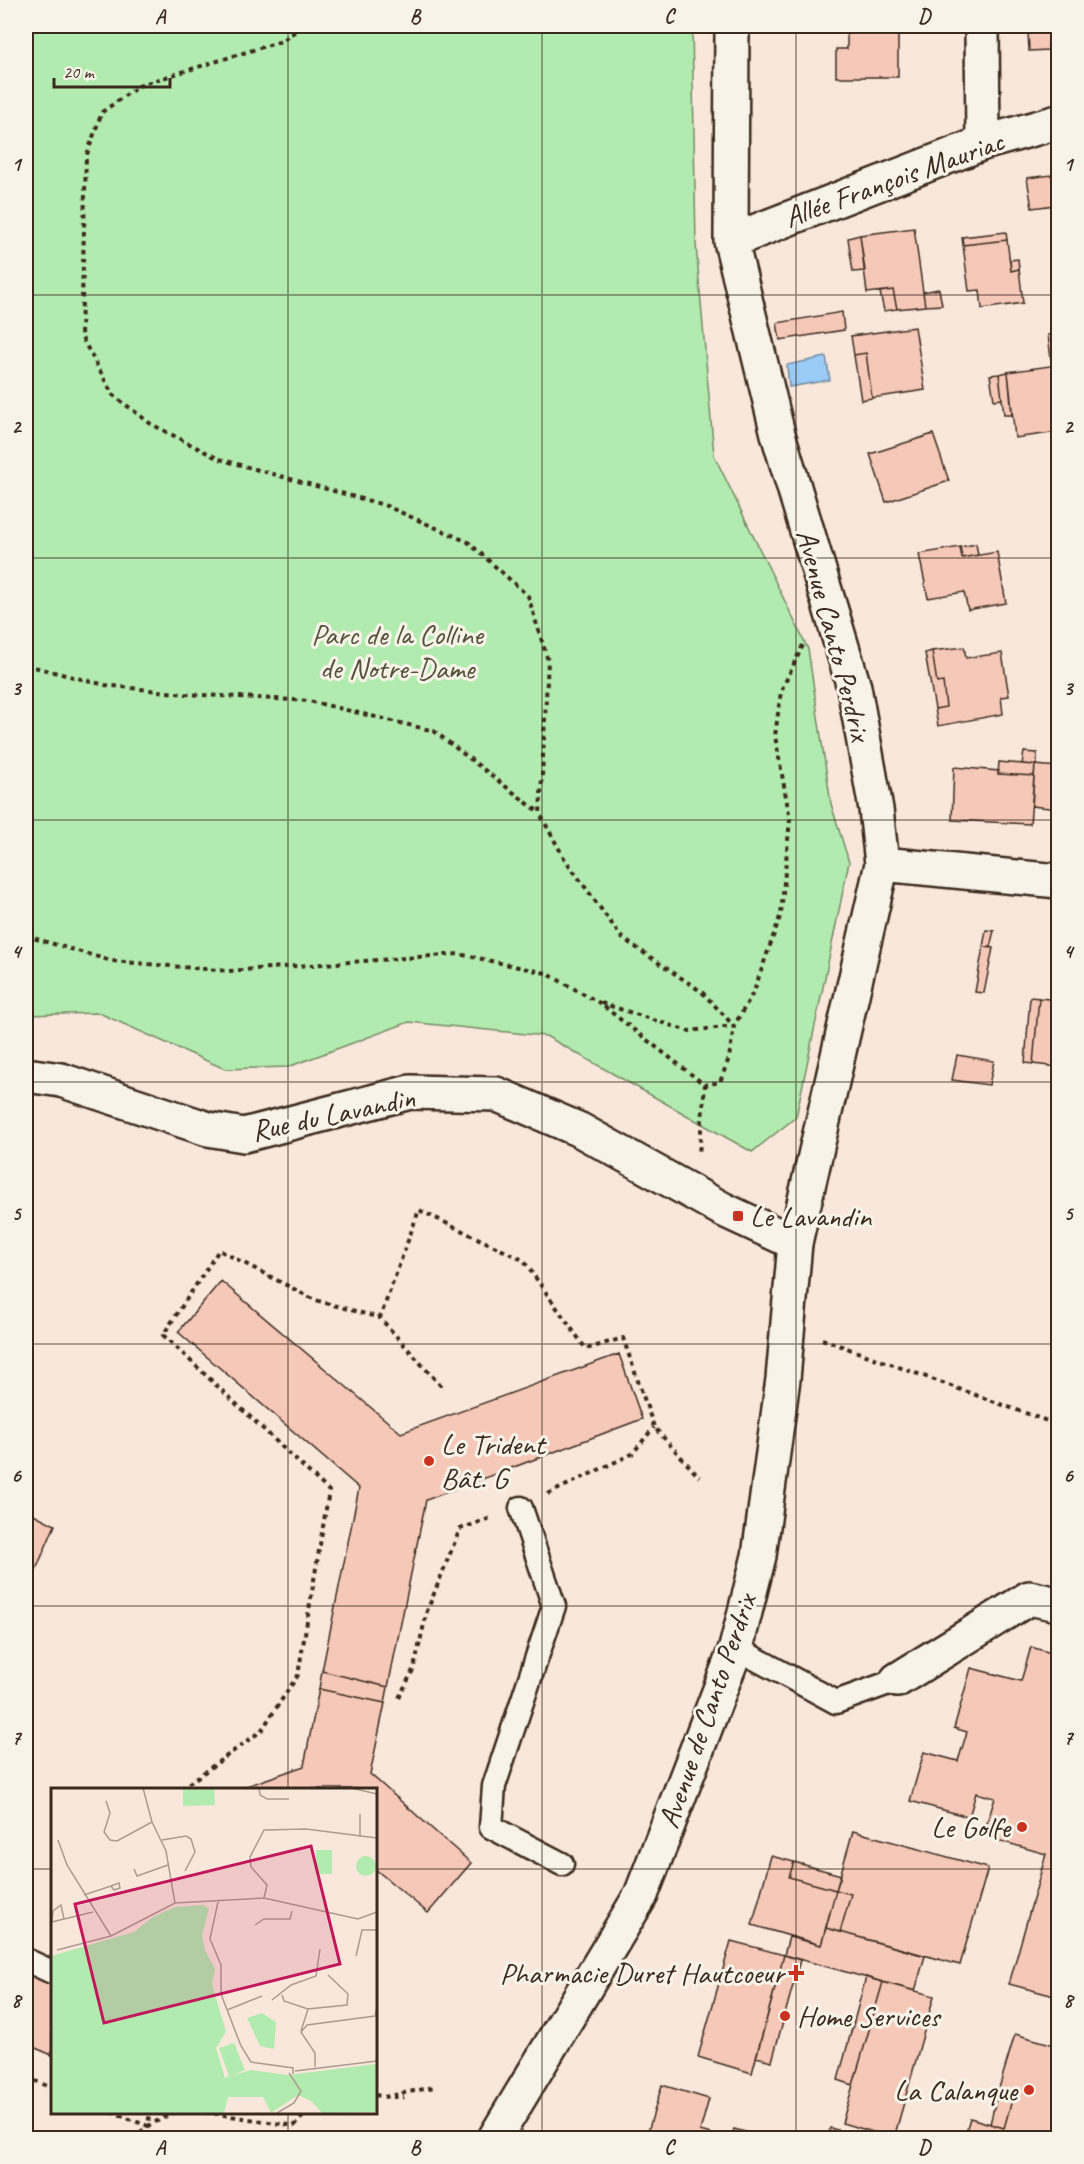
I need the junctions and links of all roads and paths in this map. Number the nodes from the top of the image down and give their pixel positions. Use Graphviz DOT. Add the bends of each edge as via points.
graph roads {
  1 [pos="302,26"];
  2 [pos="732,26"];
  3 [pos="982,26"];
  4 [pos="1059,122"];
  5 [pos="982,143"];
  6 [pos="731,241"];
  7 [pos="832,615"];
  8 [pos="26,665"];
  9 [pos="540,814"];
  10 [pos="882,864"];
  11 [pos="1059,881"];
  12 [pos="26,936"];
  13 [pos="598,1002"];
  14 [pos="734,1026"];
  15 [pos="26,1076"];
  16 [pos="705,1085"];
  17 [pos="696,1192"];
  18 [pos="795,1243"];
  19 [pos="380,1318"];
  20 [pos="788,1327"];
  21 [pos="441,1386"];
  22 [pos="1059,1425"];
  23 [pos="654,1427"];
  24 [pos="699,1477"];
  25 [pos="521,1508"];
  26 [pos="1059,1604"];
  27 [pos="736,1648"];
  28 [pos="897,1680"];
  29 [pos="399,1698"];
  30 [pos="182,1788"];
  31 [pos="562,1864"];
  32 [pos="26,1960"];
  33 [pos="51,1972"];
  34 [pos="26,2077"];
  35 [pos="434,2087"];
  36 [pos="51,2088"];
  37 [pos="376,2095"];
  38 [pos="384,2097"];
  39 [pos="404,2097"];
  40 [pos="114,2113"];
  41 [pos="150,2113"];
  42 [pos="172,2113"];
  43 [pos="211,2113"];
  44 [pos="306,2113"];
  45 [pos="147,2126"];
  46 [pos="133,2139"];
  47 [pos="495,2139"];
  1 -- 9 [label="path" via="282,41 140,84 102,112 86,157 81,336 113,395 151,424 219,459 384,505 468,542 528,596 548,661"];
  2 -- 6 [label="street, Avenue Canto Perdrix"];
  3 -- 5 [label="street"];
  4 -- 5 [label="street, Allée François Mauriac"];
  5 -- 6 [label="street, Allée François Mauriac"];
  6 -- 7 [label="street, Avenue Canto Perdrix" via="778,434"];
  7 -- 10 [label="street, Avenue Canto Perdrix" via="854,687"];
  7 -- 14 [label="path" via="804,641 781,691 776,736 790,819 781,914 754,991"];
  8 -- 9 [label="path" via="105,685 309,701 434,731"];
  9 -- 14 [label="path" via="564,858 622,938 702,992"];
  10 -- 11 [label="street"];
  10 -- 18 [label="street, Avenue Canto Perdrix"];
  12 -- 13 [label="path" via="112,961 229,971 459,954 546,973"];
  13 -- 14 [label="path" via="688,1031"];
  13 -- 16 [label="path"];
  14 -- 16 [label="path" via="720,1082"];
  15 -- 17 [label="street, Rue du Lavandin" via="61,1080 208,1129 244,1136 410,1092 496,1094 580,1130"];
  16 -- 17 [label="path"];
  17 -- 18 [label="street, Rue du Lavandin" via="724,1210"];
  18 -- 20 [label="street, Avenue de Canto Perdrix"];
  19 -- 21 [label="path"];
  19 -- 23 [label="path" via="419,1210 523,1260 586,1348 623,1338"];
  19 -- 30 [label="path" via="315,1300 219,1250 163,1335 329,1491 298,1675 261,1731"];
  20 -- 22 [label="path"];
  20 -- 27 [label="street, Avenue de Canto Perdrix" via="759,1557"];
  23 -- 24 [label="path"];
  23 -- 25 [label="path" via="632,1454"];
  25 -- 29 [label="path" via="460,1529 427,1611 414,1668"];
  25 -- 31 [label="lane" via="554,1606 494,1786 491,1827"];
  26 -- 28 [label="street" via="1029,1598"];
  27 -- 28 [label="lane" via="836,1702"];
  27 -- 47 [label="street, Avenue de Canto Perdrix" via="641,1895"];
  32 -- 33 [label="lane"];
  34 -- 36 [label="path"];
  35 -- 38 [label="path"];
  37 -- 38 [label="path"];
  38 -- 39 [label="path"];
  40 -- 45 [label="path"];
  41 -- 45 [label="path"];
  42 -- 45 [label="path"];
  43 -- 44 [label="path" via="294,2126"];
  45 -- 46 [label="path"];
}
